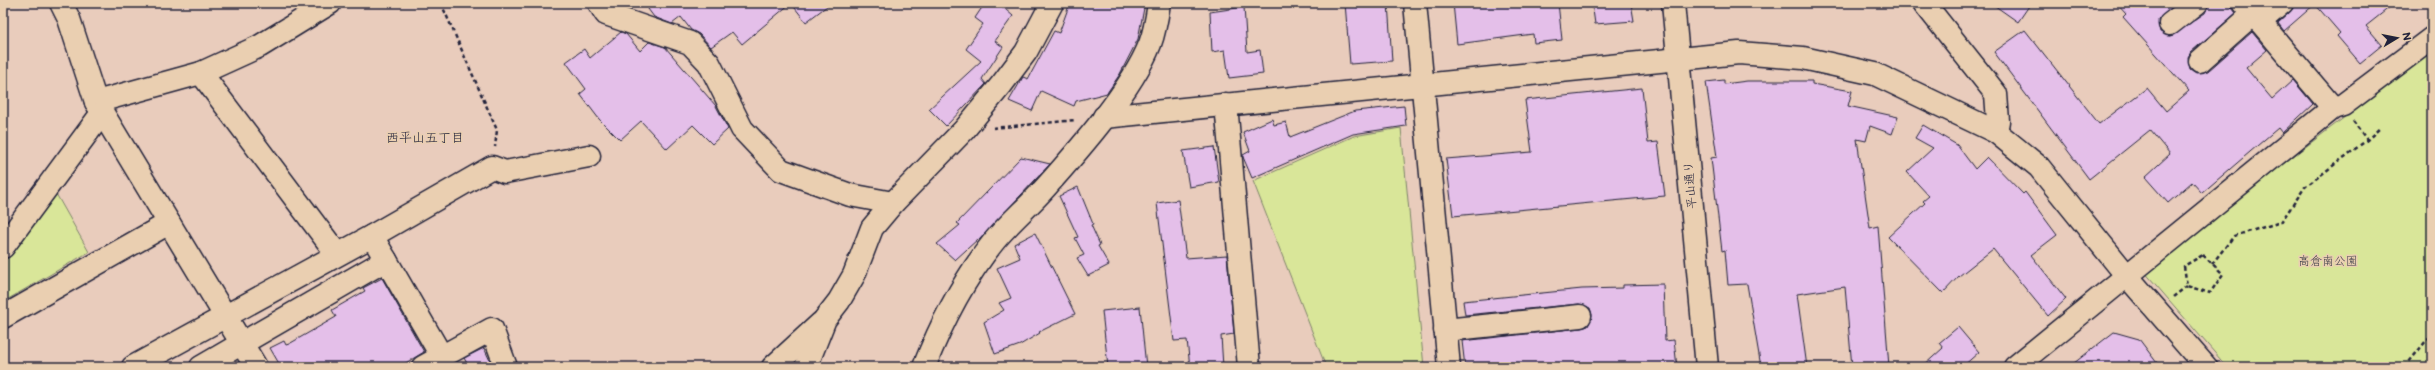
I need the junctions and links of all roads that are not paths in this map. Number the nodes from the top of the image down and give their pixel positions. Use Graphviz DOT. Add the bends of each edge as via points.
graph roads {
  1 [pos="61,3"];
  2 [pos="330,3"];
  3 [pos="599,3"];
  4 [pos="1052,3"];
  5 [pos="1159,3"];
  6 [pos="1415,3"];
  7 [pos="1673,3"];
  8 [pos="1924,3"];
  9 [pos="2197,3"];
  10 [pos="2282,3"];
  11 [pos="2252,13"];
  12 [pos="2170,24"];
  13 [pos="2432,38"];
  14 [pos="1678,59"];
  15 [pos="2200,61"];
  16 [pos="201,73"];
  17 [pos="1423,84"];
  18 [pos="1226,104"];
  19 [pos="99,108"];
  20 [pos="2333,108"];
  21 [pos="1104,117"];
  22 [pos="1996,132"];
  23 [pos="589,156"];
  24 [pos="892,203"];
  25 [pos="169,223"];
  26 [pos="372,236"];
  27 [pos="3,247"];
  28 [pos="337,254"];
  29 [pos="386,260"];
  30 [pos="2127,276"];
  31 [pos="225,315"];
  32 [pos="1580,316"];
  33 [pos="3,317"];
  34 [pos="825,319"];
  35 [pos="1445,330"];
  36 [pos="242,344"];
  37 [pos="432,362"];
  38 [pos="133,367"];
  39 [pos="201,367"];
  40 [pos="256,367"];
  41 [pos="506,367"];
  42 [pos="773,367"];
  43 [pos="806,367"];
  44 [pos="924,367"];
  45 [pos="1248,367"];
  46 [pos="1449,367"];
  47 [pos="1707,367"];
  48 [pos="2015,367"];
  49 [pos="2206,367"];
  1 -- 19 [label="street" via="69,19"];
  2 -- 16 [label="street" via="260,46"];
  3 -- 24 [label="street" via="606,14 690,43 709,63 742,129 781,170 850,195"];
  4 -- 24 [label="street" via="1026,52 964,130"];
  5 -- 21 [label="street" via="1150,45 1133,77"];
  6 -- 17 [label="street"];
  7 -- 14 [label="street, 平山通り"];
  8 -- 22 [label="street" via="1996,94"];
  9 -- 12 [label="street"];
  10 -- 11 [label="street"];
  11 -- 15 [label="street"];
  11 -- 20 [label="street"];
  13 -- 20 [label="street" via="2343,105"];
  14 -- 17 [label="street"];
  14 -- 22 [label="street" via="1739,53 1803,58 1875,74"];
  14 -- 47 [label="street, 平山通り"];
  16 -- 19 [label="street"];
  16 -- 28 [label="street"];
  17 -- 18 [label="street"];
  17 -- 35 [label="street"];
  18 -- 21 [label="street"];
  18 -- 45 [label="street"];
  19 -- 25 [label="street"];
  19 -- 27 [label="street"];
  20 -- 30 [label="street"];
  21 -- 44 [label="street" via="1045,188 994,241 961,291"];
  22 -- 30 [label="street" via="2039,167"];
  23 -- 26 [label="street" via="505,172 492,167"];
  24 -- 34 [label="street" via="872,228 854,275 840,301"];
  25 -- 31 [label="street"];
  25 -- 33 [label="street"];
  26 -- 28 [label="street"];
  26 -- 29 [label="street"];
  28 -- 31 [label="street"];
  29 -- 36 [label="street"];
  29 -- 37 [label="street"];
  30 -- 48 [label="street"];
  30 -- 49 [label="street"];
  31 -- 36 [label="street"];
  31 -- 38 [label="street"];
  32 -- 35 [label="street"];
  34 -- 42 [label="street"];
  34 -- 43 [label="street"];
  35 -- 46 [label="street"];
  36 -- 39 [label="street"];
  36 -- 40 [label="street"];
  37 -- 41 [label="street" via="492,329"];
}
